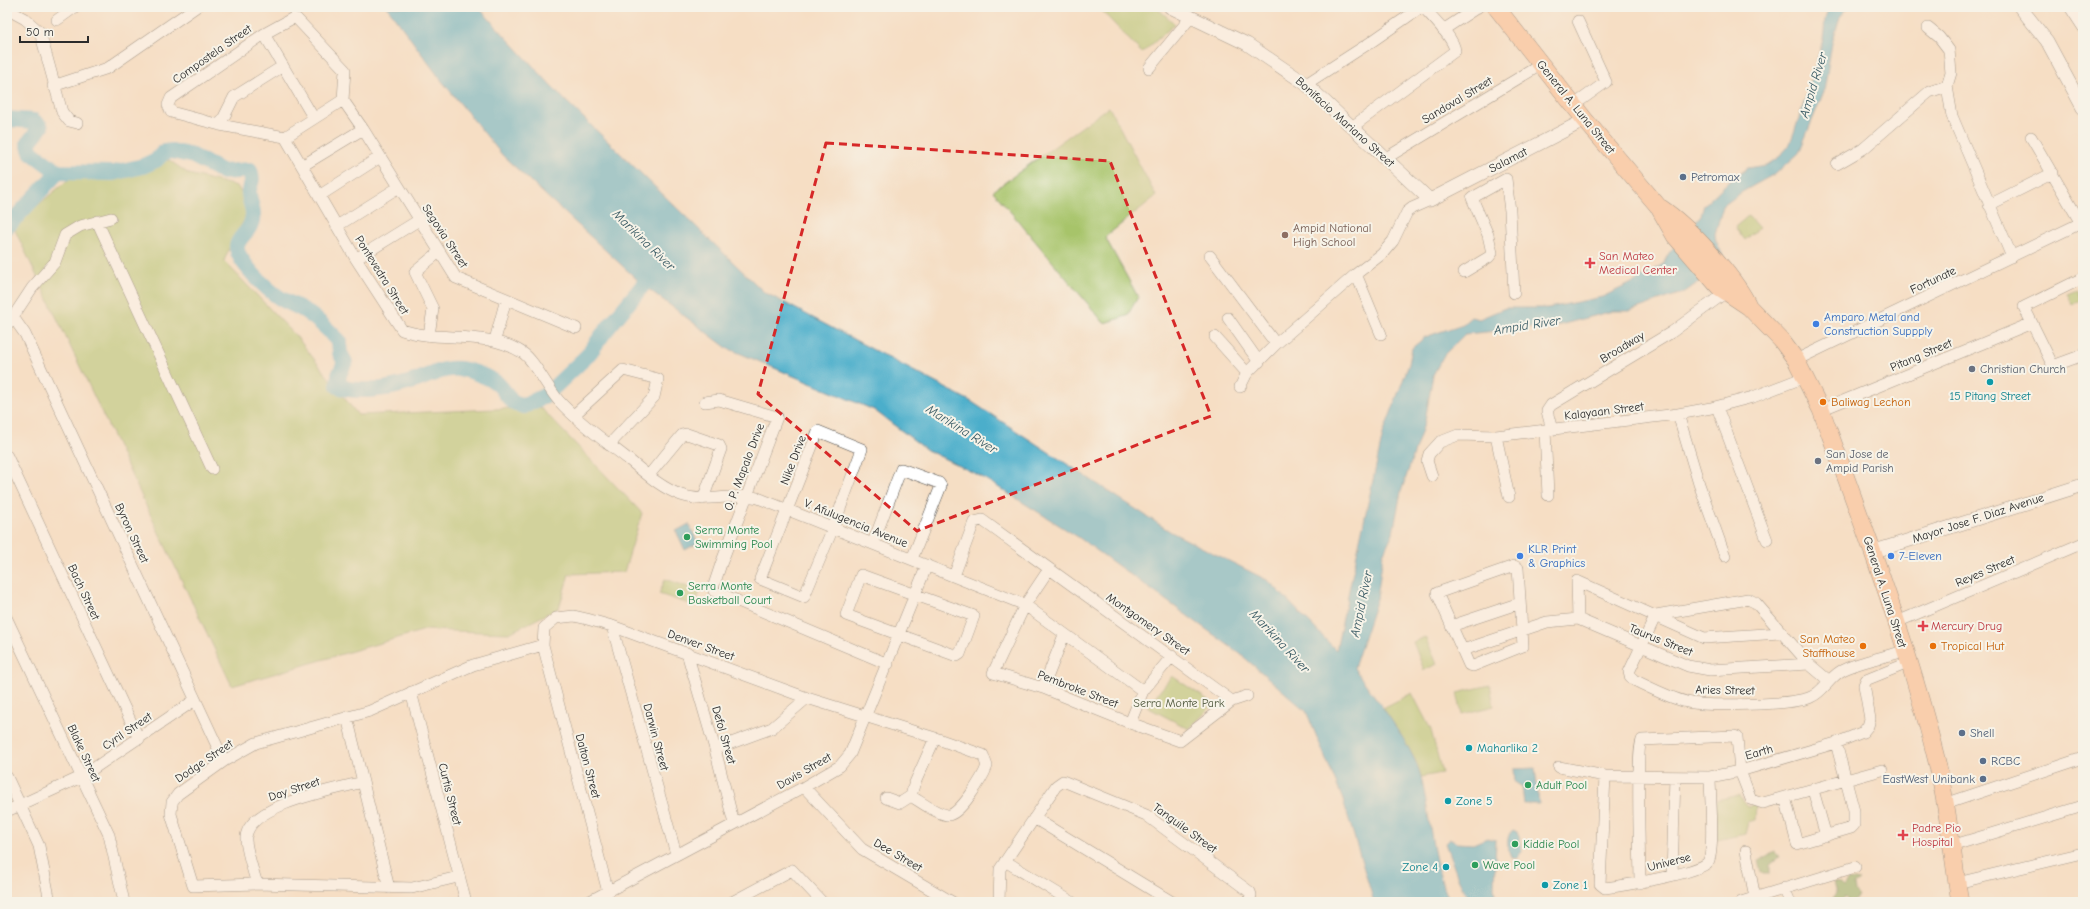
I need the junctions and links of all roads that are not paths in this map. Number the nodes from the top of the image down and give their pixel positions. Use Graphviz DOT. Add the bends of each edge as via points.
graph roads {
  1 [pos="75,7"];
  2 [pos="196,7"];
  3 [pos="1170,7"];
  4 [pos="1478,7"];
  5 [pos="1496,7"];
  6 [pos="2020,7"];
  7 [pos="2070,7"];
  8 [pos="13,12"];
  9 [pos="1191,17"];
  10 [pos="57,20"];
  11 [pos="1578,21"];
  12 [pos="2082,23"];
  13 [pos="1928,28"];
  14 [pos="1443,30"];
  15 [pos="264,34"];
  16 [pos="1542,64"];
  17 [pos="283,66"];
  18 [pos="1149,68"];
  19 [pos="1306,84"];
  20 [pos="53,86"];
  21 [pos="1947,86"];
  22 [pos="343,100"];
  23 [pos="1574,105"];
  24 [pos="2083,108"];
  25 [pos="313,117"];
  26 [pos="1586,120"];
  27 [pos="77,124"];
  28 [pos="220,125"];
  29 [pos="1352,127"];
  30 [pos="363,129"];
  31 [pos="285,137"];
  32 [pos="2031,137"];
  33 [pos="380,158"];
  34 [pos="1386,158"];
  35 [pos="1500,164"];
  36 [pos="1837,164"];
  37 [pos="302,166"];
  38 [pos="2053,173"];
  39 [pos="1506,179"];
  40 [pos="399,187"];
  41 [pos="319,196"];
  42 [pos="1430,200"];
  43 [pos="1989,205"];
  44 [pos="111,218"];
  45 [pos="419,220"];
  46 [pos="97,221"];
  47 [pos="2082,225"];
  48 [pos="337,226"];
  49 [pos="439,252"];
  50 [pos="1210,256"];
  51 [pos="2012,257"];
  52 [pos="356,260"];
  53 [pos="1464,272"];
  54 [pos="1356,274"];
  55 [pos="2083,278"];
  56 [pos="1725,286"];
  57 [pos="1514,293"];
  58 [pos="506,299"];
  59 [pos="1228,318"];
  60 [pos="10,322"];
  61 [pos="2032,323"];
  62 [pos="576,328"];
  63 [pos="1381,334"];
  64 [pos="429,335"];
  65 [pos="1215,337"];
  66 [pos="495,340"];
  67 [pos="1276,344"];
  68 [pos="2083,355"];
  69 [pos="1796,360"];
  70 [pos="1259,362"];
  71 [pos="1247,373"];
  72 [pos="1805,377"];
  73 [pos="1240,387"];
  74 [pos="558,400"];
  75 [pos="705,402"];
  76 [pos="1717,406"];
  77 [pos="1821,410"];
  78 [pos="1678,414"];
  79 [pos="574,415"];
  80 [pos="1548,430"];
  81 [pos="1496,436"];
  82 [pos="609,445"];
  83 [pos="7,456"];
  84 [pos="212,469"];
  85 [pos="649,475"];
  86 [pos="1432,476"];
  87 [pos="2083,485"];
  88 [pos="1548,495"];
  89 [pos="748,496"];
  90 [pos="1509,497"];
  91 [pos="703,499"];
  92 [pos="788,509"];
  93 [pos="834,528"];
  94 [pos="1767,540"];
  95 [pos="2083,543"];
  96 [pos="873,544"];
  97 [pos="1872,552"];
  98 [pos="1725,556"];
  99 [pos="912,559"];
  100 [pos="927,565"];
  101 [pos="1049,569"];
  102 [pos="954,576"];
  103 [pos="916,594"];
  104 [pos="1520,603"];
  105 [pos="1025,605"];
  106 [pos="1656,615"];
  107 [pos="7,619"];
  108 [pos="1578,619"];
  109 [pos="1897,622"];
  110 [pos="612,626"];
  111 [pos="1451,626"];
  112 [pos="1523,630"];
  113 [pos="1780,633"];
  114 [pos="899,635"];
  115 [pos="1064,635"];
  116 [pos="543,645"];
  117 [pos="1642,646"];
  118 [pos="1462,650"];
  119 [pos="687,653"];
  120 [pos="1172,656"];
  121 [pos="1906,657"];
  122 [pos="888,664"];
  123 [pos="1809,664"];
  124 [pos="1828,680"];
  125 [pos="1043,688"];
  126 [pos="1144,691"];
  127 [pos="411,692"];
  128 [pos="1247,696"];
  129 [pos="807,698"];
  130 [pos="195,700"];
  131 [pos="1232,701"];
  132 [pos="866,717"];
  133 [pos="347,718"];
  134 [pos="1130,723"];
  135 [pos="935,738"];
  136 [pos="139,739"];
  137 [pos="1836,743"];
  138 [pos="715,749"];
  139 [pos="2083,758"];
  140 [pos="224,761"];
  141 [pos="1559,767"];
  142 [pos="1882,770"];
  143 [pos="1740,771"];
  144 [pos="1639,775"];
  145 [pos="1605,776"];
  146 [pos="1675,776"];
  147 [pos="7,777"];
  148 [pos="81,777"];
  149 [pos="1710,777"];
  150 [pos="1846,781"];
  151 [pos="363,782"];
  152 [pos="804,787"];
  153 [pos="1813,790"];
  154 [pos="911,796"];
  155 [pos="1785,797"];
  156 [pos="886,798"];
  157 [pos="1945,804"];
  158 [pos="20,805"];
  159 [pos="2083,806"];
  160 [pos="7,811"];
  161 [pos="1034,818"];
  162 [pos="734,824"];
  163 [pos="1826,836"];
  164 [pos="1951,846"];
  165 [pos="1746,852"];
  166 [pos="2083,853"];
  167 [pos="676,854"];
  168 [pos="1005,861"];
  169 [pos="1855,867"];
  170 [pos="1672,875"];
  171 [pos="458,877"];
  172 [pos="1640,883"];
  173 [pos="257,884"];
  174 [pos="1957,884"];
  175 [pos="389,888"];
  176 [pos="1784,888"];
  177 [pos="608,892"];
  178 [pos="1249,897"];
  179 [pos="1755,898"];
  180 [pos="50,902"];
  181 [pos="124,902"];
  182 [pos="466,902"];
  183 [pos="588,902"];
  184 [pos="732,902"];
  185 [pos="822,902"];
  186 [pos="952,902"];
  187 [pos="1000,902"];
  188 [pos="1072,902"];
  189 [pos="1172,902"];
  190 [pos="1741,902"];
  191 [pos="1790,902"];
  192 [pos="1960,902"];
  1 -- 10 [label="street"];
  2 -- 20 [label="street" via="108,68"];
  3 -- 9 [label="street, Bonifacio Mariano Street"];
  4 -- 14 [label="street"];
  5 -- 16 [label="main road, General A. Luna Street"];
  6 -- 24 [label="street" via="2047,41"];
  7 -- 12 [label="street"];
  8 -- 20 [label="street" via="40,32"];
  9 -- 18 [label="street"];
  9 -- 19 [label="street, Bonifacio Mariano Street" via="1247,44"];
  11 -- 23 [label="street" via="1606,82"];
  13 -- 21 [label="street" via="1949,50 1951,73"];
  14 -- 19 [label="street" via="1422,7"];
  14 -- 29 [label="street" via="1455,47 1453,54"];
  15 -- 17 [label="street"];
  15 -- 22 [label="street, Compostela Street" via="289,18 297,19 345,70"];
  15 -- 28 [label="street, Compostela Street" via="171,98 168,105 171,112"];
  16 -- 23 [label="main road, General A. Luna Street"];
  16 -- 34 [label="street, Sandoval Street"];
  17 -- 25 [label="street"];
  17 -- 28 [label="street" via="234,97"];
  19 -- 29 [label="street, Bonifacio Mariano Street"];
  20 -- 27 [label="street" via="64,117"];
  21 -- 36 [label="street" via="1929,92 1863,149"];
  21 -- 43 [label="street" via="1952,116"];
  22 -- 25 [label="street"];
  22 -- 30 [label="street, Segovia Street"];
  23 -- 26 [label="main road, General A. Luna Street"];
  25 -- 31 [label="street"];
  26 -- 35 [label="street, Salamat"];
  26 -- 56 [label="main road, General A. Luna Street"];
  28 -- 31 [label="street, Compostela Street"];
  29 -- 34 [label="street, Bonifacio Mariano Street"];
  30 -- 33 [label="street, Segovia Street"];
  30 -- 37 [label="street"];
  31 -- 37 [label="street, Pontevedra Street"];
  32 -- 38 [label="street"];
  33 -- 40 [label="street, Segovia Street"];
  33 -- 41 [label="street"];
  34 -- 42 [label="street, Bonifacio Mariano Street"];
  35 -- 39 [label="street"];
  35 -- 42 [label="street, Salamat"];
  37 -- 41 [label="street, Pontevedra Street"];
  38 -- 43 [label="street"];
  38 -- 47 [label="street"];
  39 -- 53 [label="street" via="1472,198 1488,235 1492,253 1490,257"];
  39 -- 57 [label="street"];
  40 -- 45 [label="street, Segovia Street"];
  40 -- 48 [label="street"];
  41 -- 48 [label="street, Pontevedra Street"];
  42 -- 54 [label="street" via="1407,212 1393,241 1382,254"];
  43 -- 51 [label="street"];
  44 -- 46 [label="street"];
  45 -- 49 [label="street, Segovia Street"];
  45 -- 52 [label="street"];
  46 -- 60 [label="street" via="80,226 65,235 55,262 32,288"];
  46 -- 84 [label="street"];
  47 -- 51 [label="street, Fortunate"];
  48 -- 52 [label="street, Pontevedra Street"];
  49 -- 58 [label="street, Segovia Street" via="456,278"];
  49 -- 64 [label="street" via="415,272 433,309"];
  50 -- 67 [label="street"];
  51 -- 69 [label="street, Fortunate"];
  52 -- 64 [label="street, Pontevedra Street" via="402,330"];
  54 -- 63 [label="street"];
  54 -- 67 [label="street"];
  55 -- 61 [label="street" via="2024,306"];
  56 -- 69 [label="main road, General A. Luna Street" via="1740,290 1749,307 1781,340"];
  56 -- 80 [label="street, Broadway" via="1672,332 1551,405 1547,411"];
  58 -- 62 [label="street, Segovia Street"];
  58 -- 66 [label="street"];
  59 -- 70 [label="street"];
  60 -- 130 [label="street, Byron Street" via="22,328"];
  61 -- 68 [label="street" via="2053,366"];
  61 -- 77 [label="street, Pitang Street"];
  64 -- 66 [label="street, Pontevedra Street"];
  65 -- 71 [label="street"];
  66 -- 74 [label="street, Pontevedra Street" via="523,353"];
  67 -- 70 [label="street"];
  69 -- 72 [label="main road, General A. Luna Street"];
  70 -- 71 [label="street"];
  71 -- 73 [label="street"];
  72 -- 76 [label="street, Kalayaan Street" via="1752,397"];
  72 -- 77 [label="main road, General A. Luna Street"];
  74 -- 79 [label="street, V. Afulugencia Avenue"];
  75 -- 89 [label="street, O. P. Mapalo Drive" via="719,400 777,417"];
  76 -- 78 [label="street, Kalayaan Street"];
  76 -- 94 [label="street"];
  77 -- 97 [label="main road, General A. Luna Street"];
  78 -- 80 [label="street, Kalayaan Street"];
  78 -- 98 [label="street" via="1699,484"];
  79 -- 82 [label="street, V. Afulugencia Avenue"];
  79 -- 82 [label="street" via="623,370 658,379 654,397"];
  80 -- 81 [label="street, Kalayaan Street"];
  80 -- 88 [label="street, Broadway"];
  81 -- 86 [label="street, Kalayaan Street" via="1458,435 1440,442 1429,454 1427,461"];
  81 -- 90 [label="street"];
  82 -- 85 [label="street, V. Afulugencia Avenue"];
  83 -- 136 [label="street, Bach Street"];
  85 -- 91 [label="street, V. Afulugencia Avenue" via="681,495"];
  85 -- 91 [label="street" via="682,435 686,434 719,445 721,449"];
  87 -- 97 [label="street, Mayor Jose F. Diaz Avenue"];
  89 -- 91 [label="street, V. Afulugencia Avenue"];
  89 -- 92 [label="street, V. Afulugencia Avenue"];
  89 -- 122 [label="street, O. P. Mapalo Drive" via="713,588 717,593"];
  92 -- 93 [label="street, V. Afulugencia Avenue"];
  92 -- 93 [label="street" via="760,579 804,597"];
  92 -- 93 [label="street, Nike Drive" via="818,431 862,448"];
  93 -- 96 [label="street, V. Afulugencia Avenue"];
  95 -- 109 [label="street, Reyes Street"];
  96 -- 99 [label="street, V. Afulugencia Avenue"];
  96 -- 99 [label="street" via="901,469 939,483 941,486"];
  97 -- 109 [label="main road, General A. Luna Street"];
  99 -- 100 [label="street, V. Afulugencia Avenue"];
  100 -- 102 [label="street, V. Afulugencia Avenue"];
  100 -- 103 [label="street, Davis Street"];
  101 -- 102 [label="street, Montgomery Street" via="982,520 977,520 974,522"];
  101 -- 105 [label="street"];
  101 -- 120 [label="street, Montgomery Street"];
  102 -- 105 [label="street, V. Afulugencia Avenue"];
  103 -- 114 [label="street, Davis Street"];
  103 -- 114 [label="street" via="861,575 846,614"];
  103 -- 114 [label="street" via="974,616 960,654 957,656"];
  104 -- 111 [label="street"];
  104 -- 111 [label="street" via="1518,568 1514,566 1438,592"];
  104 -- 112 [label="street"];
  105 -- 115 [label="street, V. Afulugencia Avenue"];
  105 -- 125 [label="street, Pembroke Street" via="993,673"];
  106 -- 108 [label="street" via="1577,581"];
  106 -- 113 [label="street" via="1704,638"];
  106 -- 113 [label="street" via="1748,599 1756,604"];
  106 -- 117 [label="street"];
  107 -- 148 [label="street, Blake Street"];
  108 -- 112 [label="street" via="1547,622"];
  108 -- 117 [label="street, Taurus Street"];
  109 -- 121 [label="main road, General A. Luna Street"];
  110 -- 116 [label="street, Denver Street" via="574,616 556,618 544,628"];
  110 -- 119 [label="street, Denver Street"];
  110 -- 167 [label="street, Darwin Street"];
  111 -- 118 [label="street"];
  112 -- 118 [label="street"];
  112 -- 118 [label="street" via="1522,648 1473,666 1469,665"];
  113 -- 123 [label="street"];
  114 -- 122 [label="street, Davis Street"];
  115 -- 125 [label="street"];
  115 -- 126 [label="street, V. Afulugencia Avenue"];
  116 -- 127 [label="street, Dodge Street" via="474,665"];
  116 -- 177 [label="street, Dalton Street"];
  117 -- 123 [label="street, Taurus Street" via="1688,666 1710,670"];
  117 -- 124 [label="street, Aries Street" via="1629,672 1630,676 1668,696 1688,703 1778,703 1808,698 1817,693"];
  119 -- 129 [label="street, Denver Street"];
  119 -- 138 [label="street, Defol Street"];
  120 -- 126 [label="street"];
  120 -- 131 [label="street, Montgomery Street"];
  121 -- 124 [label="street" via="1841,671"];
  121 -- 137 [label="street, Earth" via="1866,680 1864,685 1870,719 1868,726 1862,732"];
  121 -- 157 [label="main road, General A. Luna Street" via="1937,760"];
  122 -- 132 [label="street, Davis Street"];
  123 -- 124 [label="street"];
  125 -- 134 [label="street, Pembroke Street"];
  126 -- 134 [label="street"];
  127 -- 133 [label="street, Dodge Street" via="370,711"];
  127 -- 171 [label="street, Curtis Street"];
  128 -- 131 [label="street"];
  129 -- 132 [label="street, Denver Street"];
  129 -- 138 [label="street" via="772,728"];
  130 -- 136 [label="street, Cyril Street"];
  130 -- 140 [label="street, Byron Street"];
  131 -- 134 [label="street, Pembroke Street" via="1184,739 1176,740"];
  132 -- 135 [label="street, Denver Street"];
  132 -- 152 [label="street, Davis Street" via="846,760"];
  133 -- 140 [label="street, Dodge Street" via="269,739"];
  133 -- 151 [label="street"];
  135 -- 154 [label="street"];
  135 -- 154 [label="street, Denver Street" via="983,755 987,766 983,776 956,813 949,815"];
  136 -- 148 [label="street, Cyril Street"];
  137 -- 143 [label="street, Earth"];
  137 -- 150 [label="street"];
  138 -- 162 [label="street, Defol Street"];
  139 -- 157 [label="street"];
  140 -- 173 [label="street, Dodge Street" via="178,794 172,802 171,814 193,886"];
  141 -- 145 [label="street, Earth"];
  142 -- 150 [label="street"];
  143 -- 144 [label="street" via="1737,737 1689,738 1642,740 1639,744"];
  143 -- 149 [label="street, Earth"];
  143 -- 155 [label="street" via="1751,799 1763,803"];
  144 -- 145 [label="street, Earth"];
  144 -- 146 [label="street, Earth"];
  144 -- 172 [label="street"];
  145 -- 172 [label="street, Universe" via="1600,884 1605,888"];
  146 -- 149 [label="street, Earth"];
  146 -- 170 [label="street"];
  147 -- 158 [label="street"];
  148 -- 158 [label="street, Cyril Street"];
  148 -- 181 [label="street, Blake Street" via="109,835"];
  149 -- 170 [label="street, Universe" via="1711,848 1708,862 1702,867"];
  150 -- 153 [label="street"];
  150 -- 163 [label="street" via="1854,811 1854,825"];
  151 -- 173 [label="street, Day Street" via="278,806 258,817 249,827 246,837"];
  151 -- 175 [label="street"];
  152 -- 162 [label="street, Davis Street"];
  152 -- 186 [label="street, Dee Street" via="862,850"];
  153 -- 155 [label="street"];
  153 -- 163 [label="street"];
  154 -- 156 [label="street" via="900,803"];
  155 -- 163 [label="street" via="1797,844"];
  157 -- 164 [label="main road, General A. Luna Street"];
  158 -- 160 [label="street, Cyril Street"];
  158 -- 180 [label="street" via="39,846"];
  159 -- 164 [label="street"];
  161 -- 168 [label="street"];
  161 -- 178 [label="street, Tanguile Street" via="1056,786 1063,782 1069,783 1146,815"];
  161 -- 189 [label="street"];
  162 -- 167 [label="street, Davis Street"];
  164 -- 174 [label="main road, General A. Luna Street"];
  165 -- 179 [label="street"];
  166 -- 174 [label="street"];
  167 -- 177 [label="street, Davis Street"];
  168 -- 187 [label="street" via="999,877"];
  168 -- 188 [label="street"];
  169 -- 176 [label="street"];
  170 -- 172 [label="street, Universe"];
  171 -- 175 [label="street, Dodge Street" via="418,887"];
  171 -- 182 [label="street, Curtis Street"];
  173 -- 175 [label="street, Dodge Street"];
  174 -- 192 [label="main road, General A. Luna Street"];
  176 -- 179 [label="street"];
  176 -- 191 [label="street"];
  177 -- 183 [label="street, Davis Street"];
  179 -- 190 [label="street"];
  184 -- 185 [label="street" via="792,870"];
}
